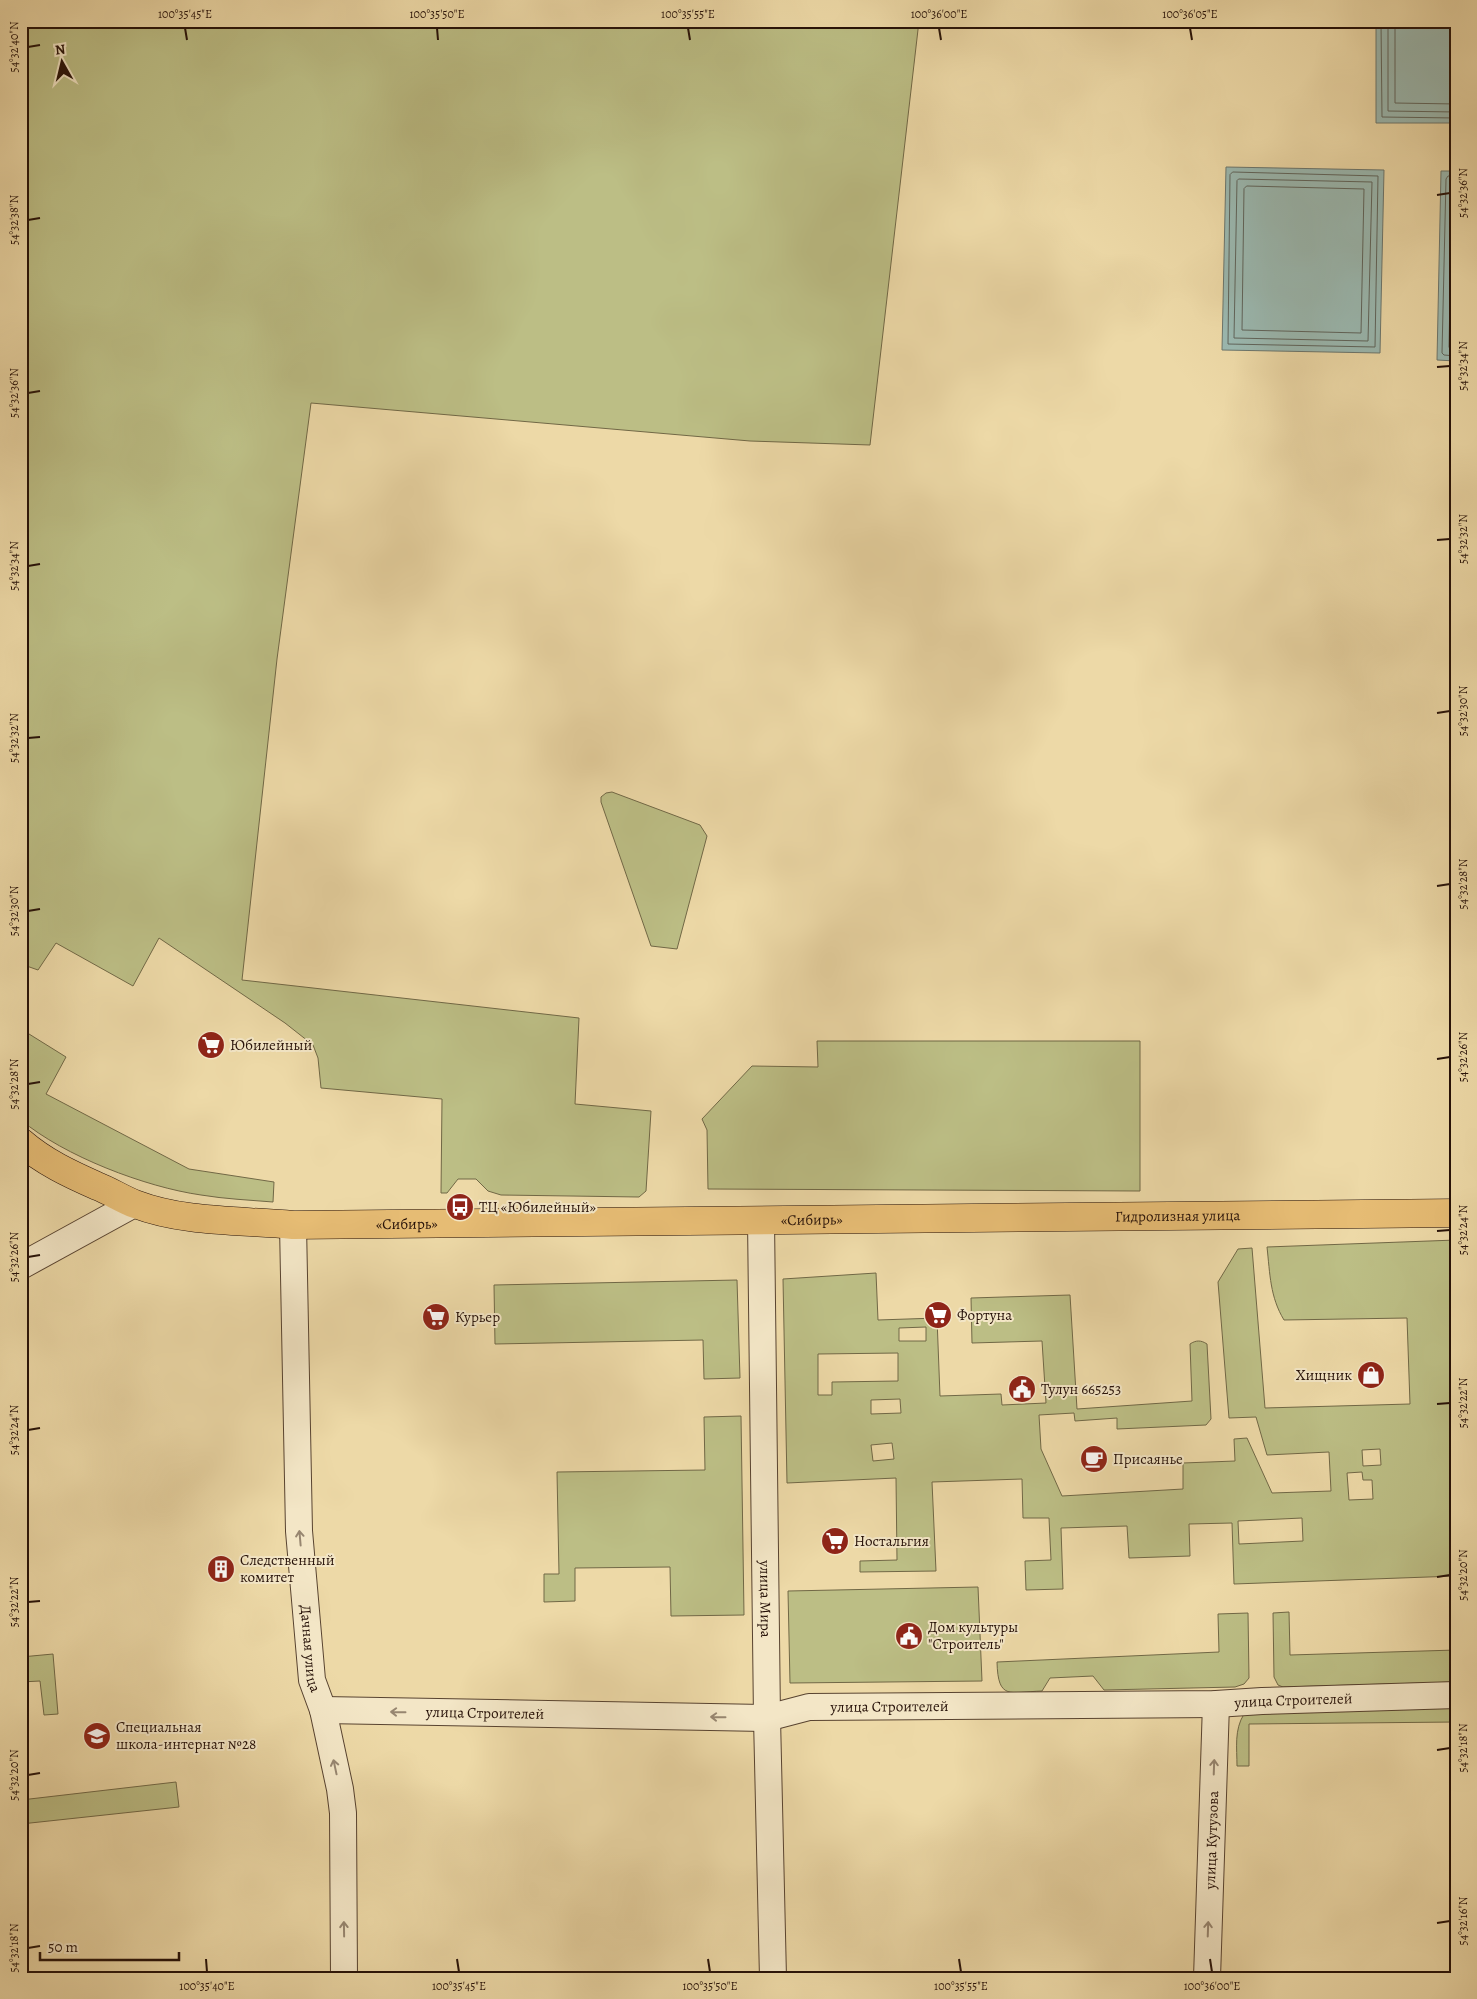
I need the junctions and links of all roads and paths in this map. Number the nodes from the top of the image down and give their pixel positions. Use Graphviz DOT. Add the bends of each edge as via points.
graph roads {
  1 [pos="21,1142"];
  2 [pos="134,1204"];
  3 [pos="1456,1213"];
  4 [pos="900,1217"];
  5 [pos="761,1220"];
  6 [pos="293,1225"];
  7 [pos="21,1266"];
  8 [pos="1456,1695"];
  9 [pos="1216,1704"];
  10 [pos="323,1710"];
  11 [pos="767,1718"];
  12 [pos="344,1978"];
  13 [pos="772,1978"];
  14 [pos="1207,1978"];
  1 -- 2 [label="highway, «Сибирь»" via="60,1169"];
  2 -- 6 [label="highway, «Сибирь»" via="207,1219"];
  2 -- 7 [label="street"];
  3 -- 4 [label="highway, Гидролизная улица"];
  4 -- 5 [label="highway, «Сибирь»"];
  5 -- 6 [label="highway, «Сибирь»"];
  5 -- 11 [label="street, улица Мира"];
  10 -- 6 [label="street, Дачная улица, one-way" via="312,1680 299,1531"];
  8 -- 9 [label="street, улица Строителей"];
  9 -- 11 [label="street, улица Строителей" via="809,1707"];
  14 -- 9 [label="street, улица Кутузова, one-way"];
  11 -- 10 [label="street, улица Строителей, one-way"];
  12 -- 10 [label="street, Дачная улица, one-way" via="343,1813"];
  11 -- 13 [label="street, улица Мира"];
}
